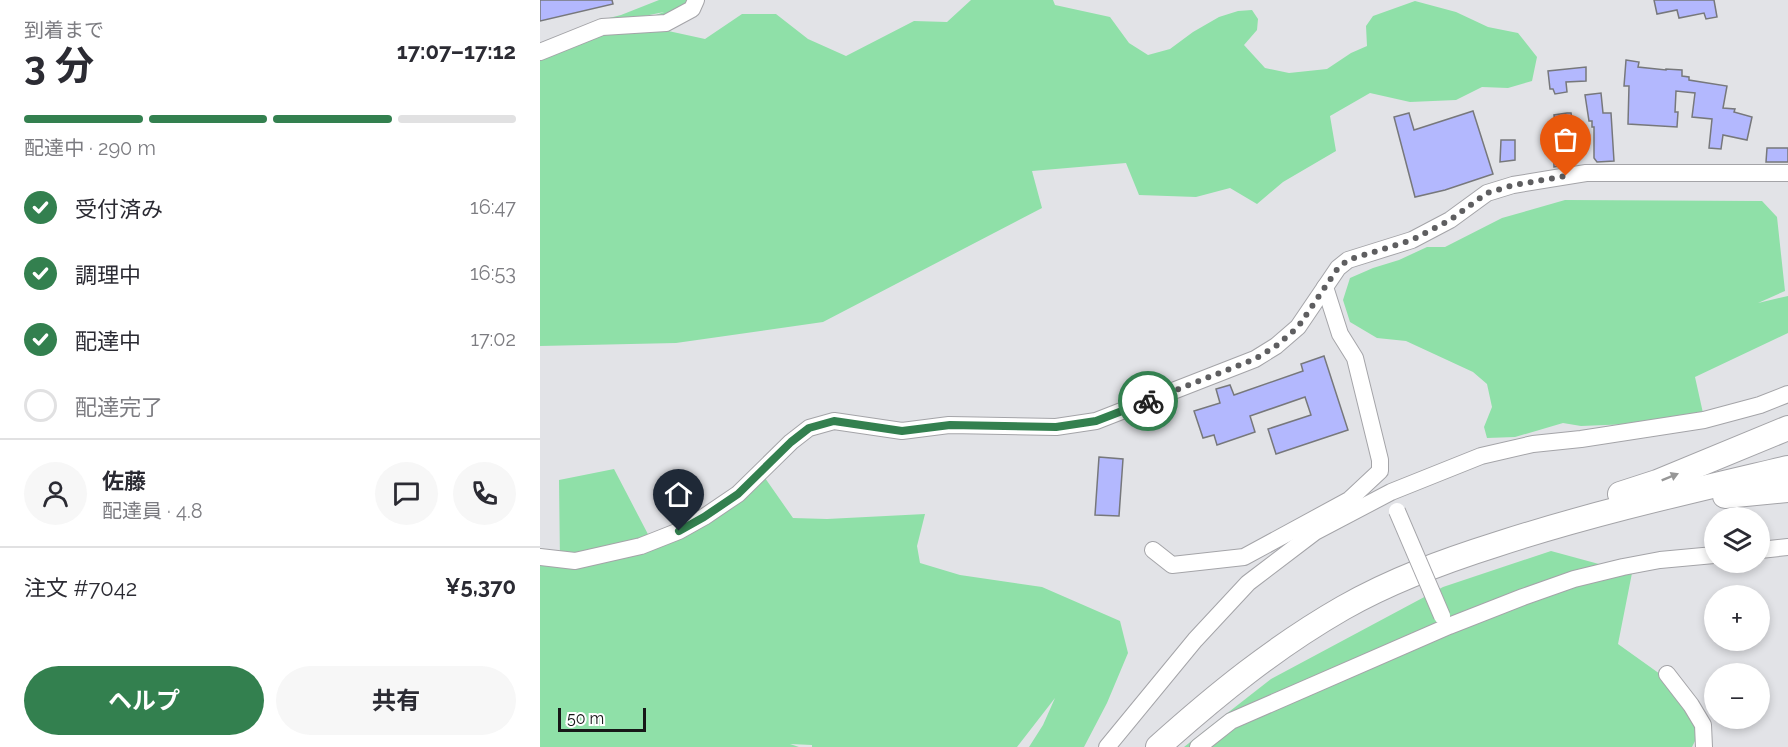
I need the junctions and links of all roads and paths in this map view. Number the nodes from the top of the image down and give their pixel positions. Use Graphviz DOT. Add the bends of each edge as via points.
graph roads {
  1 [pos="696,0"];
  2 [pos="540,52"];
  3 [pos="1788,173"];
  4 [pos="1324,287"];
  5 [pos="1788,394"];
  6 [pos="1788,428"];
  7 [pos="1788,468"];
  8 [pos="1788,476"];
  9 [pos="1788,490"];
  10 [pos="1391,492"];
  11 [pos="1692,500"];
  12 [pos="1352,506"];
  13 [pos="1788,547"];
  14 [pos="1770,549"];
  15 [pos="1153,550"];
  16 [pos="1704,556"];
  17 [pos="540,557"];
  18 [pos="1439,563"];
  19 [pos="1446,621"];
  20 [pos="1667,674"];
  21 [pos="1107,747"];
  22 [pos="1158,747"];
  23 [pos="1168,747"];
  24 [pos="1198,747"];
  25 [pos="1704,747"];
  1 -- 2 [label="street" via="692,9 666,23 602,27"];
  3 -- 4 [label="street" via="1586,173 1514,185 1487,193 1450,220 1412,240 1348,260"];
  4 -- 12 [label="street" via="1340,334 1355,358 1380,460 1380,471"];
  4 -- 17 [label="street" via="1298,327 1255,359 1096,421 1056,427 950,425 902,431 834,421 809,428 738,494 679,531 642,546 575,561"];
  5 -- 10 [label="street" via="1704,420 1533,444 1481,456"];
  18 -- 6 [label="highway, one-way" via="1539,518 1657,482"];
  7 -- 18 [label="highway" via="1546,528"];
  8 -- 11 [label="highway"];
  9 -- 11 [label="highway"];
  10 -- 12 [label="street"];
  10 -- 19 [label="street, bridge"];
  11 -- 23 [label="highway" via="1548,537 1443,572 1349,613 1249,678"];
  12 -- 15 [label="street" via="1244,557 1172,565"];
  12 -- 21 [label="street" via="1248,583 1195,640"];
  13 -- 14 [label="street"];
  16 -- 19 [label="street" via="1660,560 1574,579"];
  18 -- 22 [label="highway" via="1344,607 1288,641 1236,679"];
  19 -- 24 [label="street" via="1231,721"];
  20 -- 25 [label="street" via="1703,725"];
}
